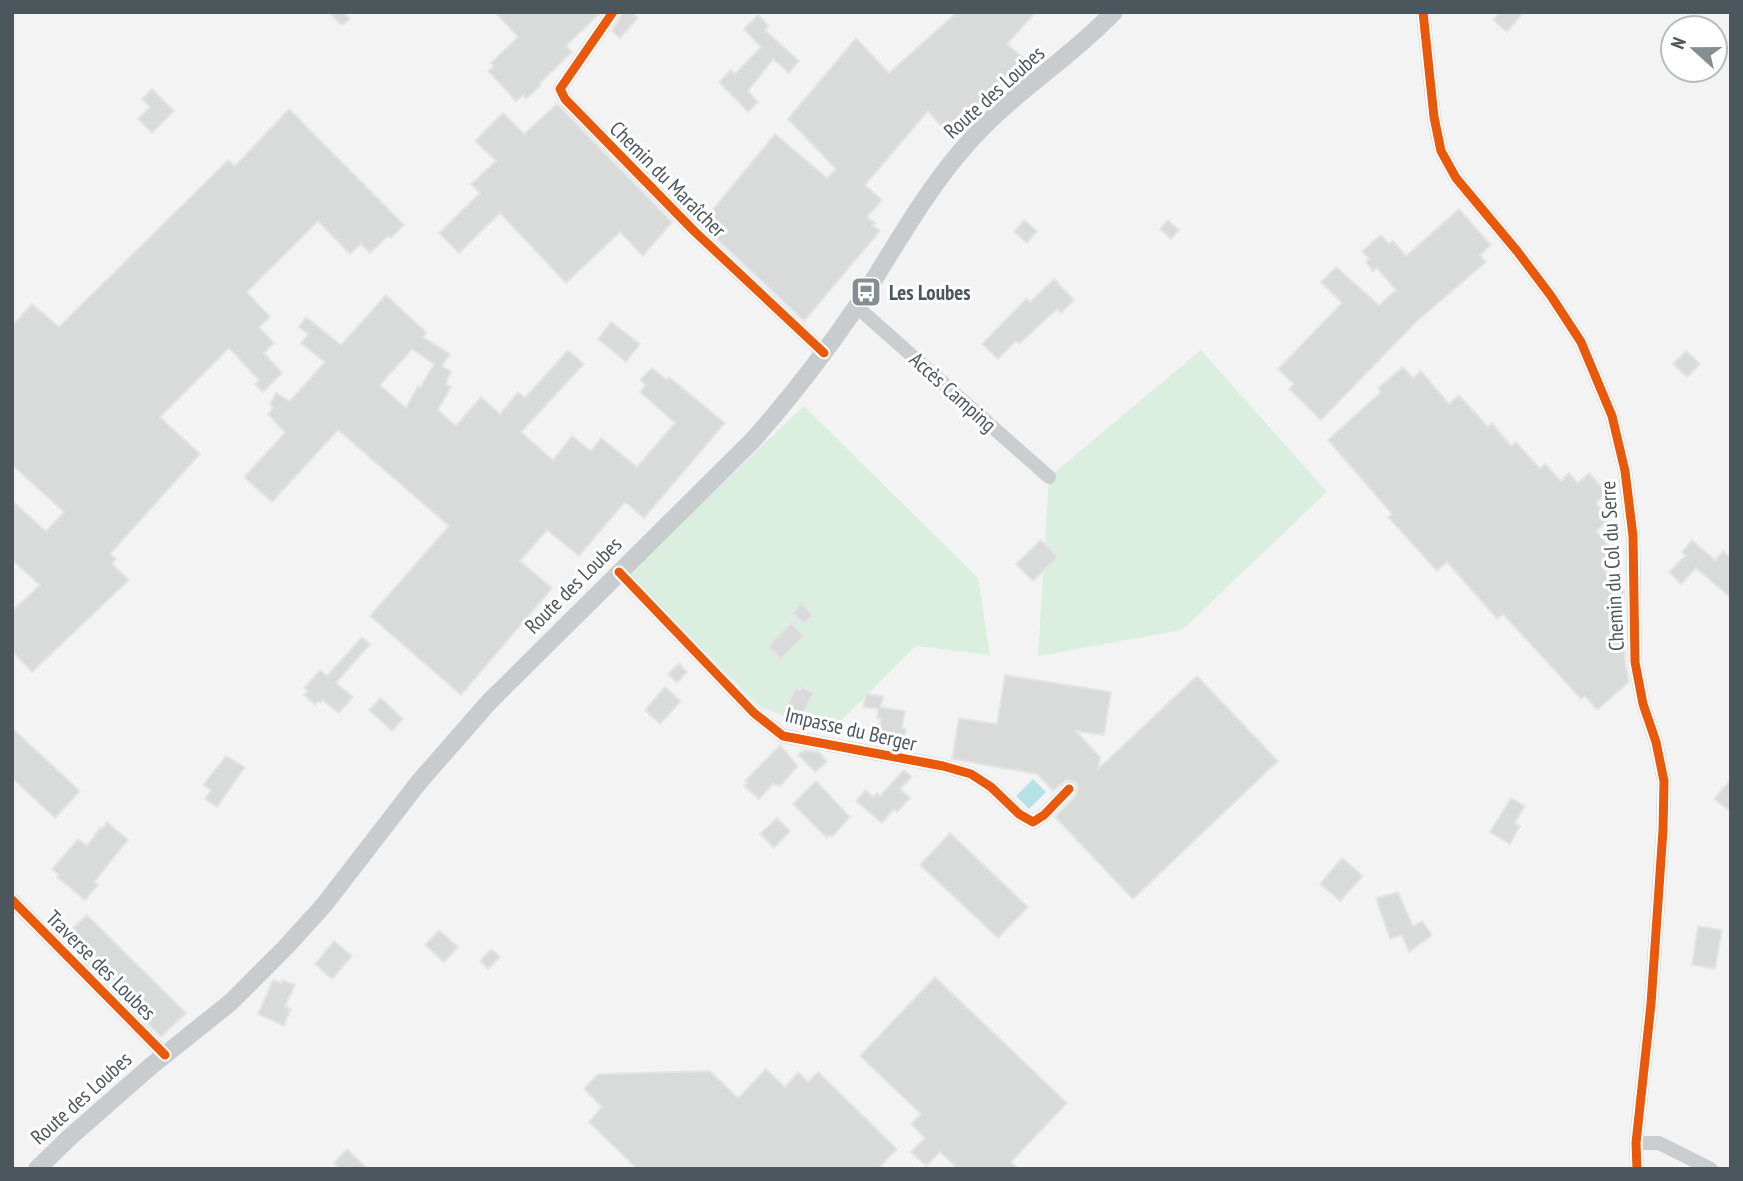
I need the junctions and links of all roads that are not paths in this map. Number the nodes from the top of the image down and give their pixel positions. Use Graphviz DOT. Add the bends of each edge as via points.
graph roads {
  1 [pos="613,12"];
  2 [pos="1114,12"];
  3 [pos="1423,12"];
  4 [pos="856,306"];
  5 [pos="824,353"];
  6 [pos="1049,477"];
  7 [pos="619,572"];
  8 [pos="1069,789"];
  9 [pos="12,900"];
  10 [pos="165,1055"];
  11 [pos="1636,1143"];
  12 [pos="37,1169"];
  13 [pos="1637,1169"];
  14 [pos="1711,1169"];
  1 -- 5 [label="street, Chemin du Maraîcher" via="560,89 565,99 712,249"];
  2 -- 4 [label="main road, Route des Loubes" via="967,144"];
  3 -- 11 [label="street, Chemin du Col du Serre" via="1441,151 1456,178 1542,285 1581,342 1612,416 1625,471 1633,536 1635,662 1664,781 1651,1004"];
  4 -- 5 [label="main road, Route des Loubes"];
  4 -- 6 [label="street, Accès Camping"];
  5 -- 7 [label="main road, Route des Loubes" via="753,440"];
  7 -- 8 [label="street, Impasse du Berger" via="754,713 783,736 971,774 1033,822"];
  7 -- 10 [label="main road, Route des Loubes" via="489,702 285,948 230,1002"];
  9 -- 10 [label="street, Traverse des Loubes"];
  10 -- 12 [label="main road, Route des Loubes"];
  11 -- 13 [label="street, Chemin du Col du Serre"];
  11 -- 14 [label="street" via="1659,1143"];
}
